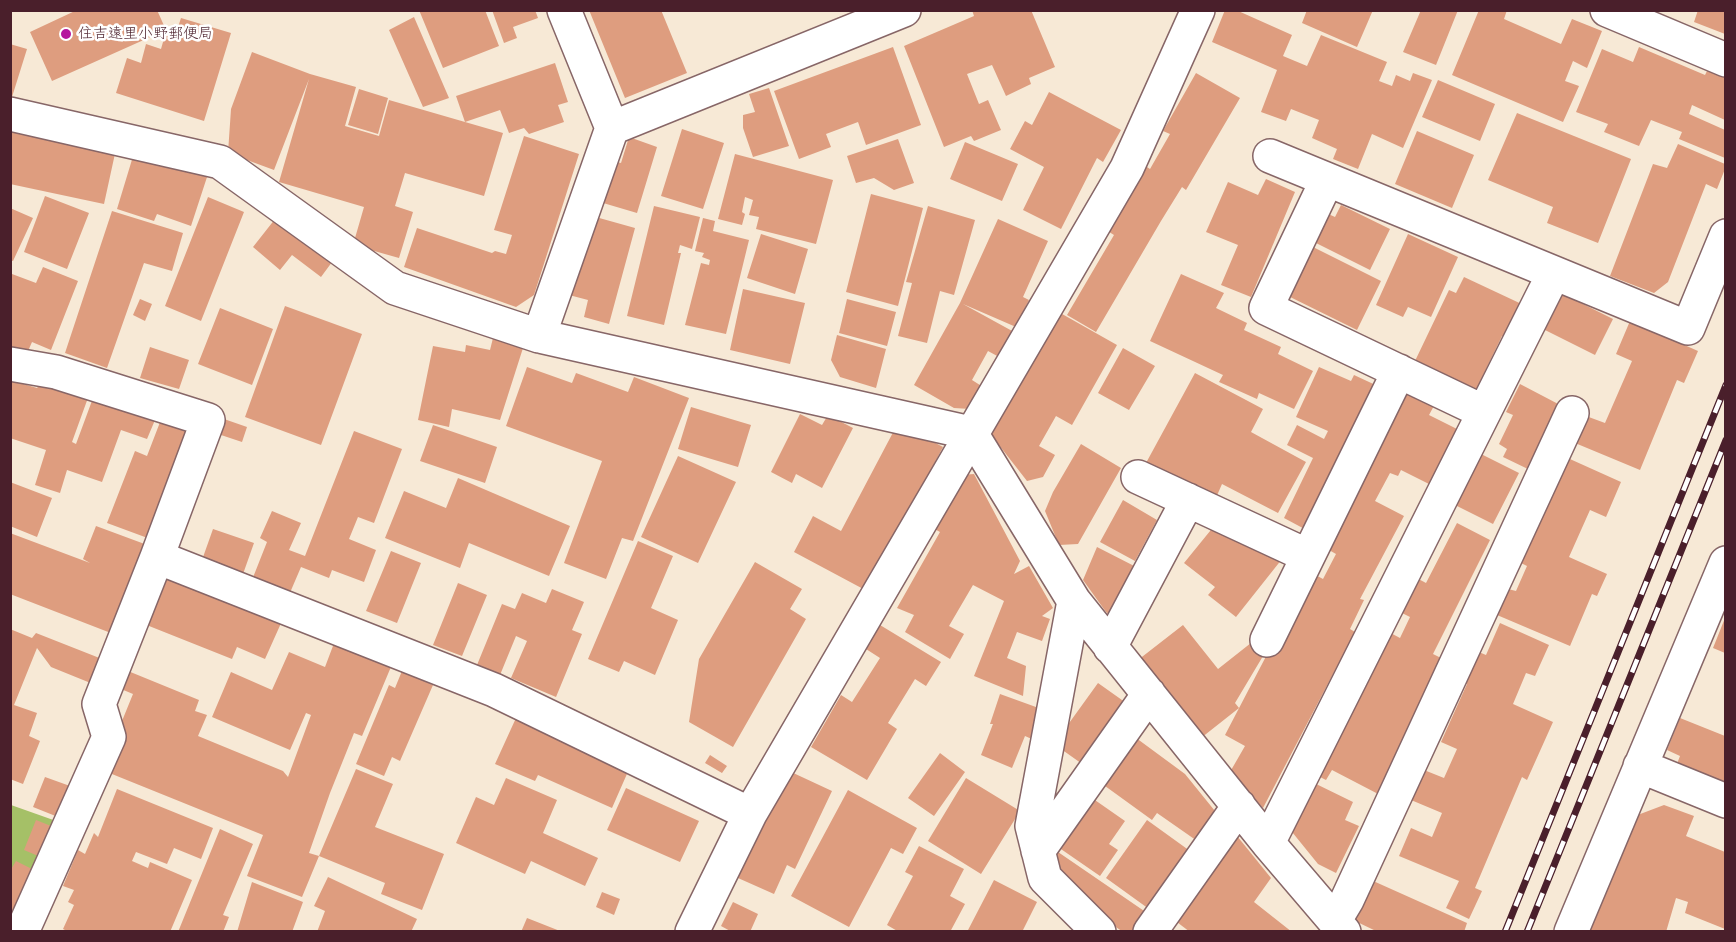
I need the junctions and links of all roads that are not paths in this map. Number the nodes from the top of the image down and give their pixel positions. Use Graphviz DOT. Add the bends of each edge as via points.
graph roads {
  1 [pos="564,10"];
  2 [pos="904,10"];
  3 [pos="1198,10"];
  4 [pos="1607,10"];
  5 [pos="1725,60"];
  6 [pos="10,114"];
  7 [pos="612,128"];
  8 [pos="1270,156"];
  9 [pos="1327,180"];
  10 [pos="1725,236"];
  11 [pos="1554,273"];
  12 [pos="539,336"];
  13 [pos="10,364"];
  14 [pos="1400,371"];
  15 [pos="1484,412"];
  16 [pos="1572,413"];
  17 [pos="971,433"];
  18 [pos="1138,477"];
  19 [pos="1188,500"];
  20 [pos="1308,556"];
  21 [pos="157,557"];
  22 [pos="1725,563"];
  23 [pos="1074,601"];
  24 [pos="1267,640"];
  25 [pos="1110,647"];
  26 [pos="1149,694"];
  27 [pos="1640,766"];
  28 [pos="1725,801"];
  29 [pos="1239,806"];
  30 [pos="750,814"];
  31 [pos="1268,843"];
  32 [pos="1038,851"];
  33 [pos="1339,926"];
  34 [pos="22,932"];
  35 [pos="693,932"];
  36 [pos="1100,932"];
  37 [pos="1150,932"];
  38 [pos="1571,932"];
  1 -- 7 [label="street"];
  2 -- 7 [label="street"];
  3 -- 17 [label="street" via="1127,168"];
  4 -- 5 [label="street"];
  6 -- 12 [label="street" via="220,162 395,288"];
  7 -- 12 [label="street"];
  8 -- 9 [label="street"];
  9 -- 11 [label="street"];
  9 -- 14 [label="street" via="1266,308"];
  10 -- 11 [label="street" via="1688,328"];
  11 -- 15 [label="street"];
  12 -- 17 [label="street"];
  13 -- 21 [label="street" via="56,372 208,420"];
  14 -- 15 [label="street"];
  14 -- 20 [label="street"];
  15 -- 31 [label="street"];
  16 -- 33 [label="street" via="1347,900"];
  17 -- 23 [label="street"];
  17 -- 30 [label="street"];
  18 -- 19 [label="street"];
  19 -- 20 [label="street"];
  19 -- 25 [label="street"];
  20 -- 24 [label="street"];
  21 -- 30 [label="street" via="494,690"];
  21 -- 34 [label="street" via="99,704 109,737"];
  22 -- 27 [label="street"];
  23 -- 25 [label="street"];
  23 -- 32 [label="street" via="1032,826"];
  25 -- 26 [label="street"];
  26 -- 29 [label="street"];
  26 -- 32 [label="street"];
  27 -- 28 [label="street"];
  27 -- 38 [label="street"];
  29 -- 31 [label="street"];
  29 -- 37 [label="street"];
  30 -- 35 [label="street"];
  31 -- 33 [label="street"];
  32 -- 36 [label="street" via="1045,879"];
}
